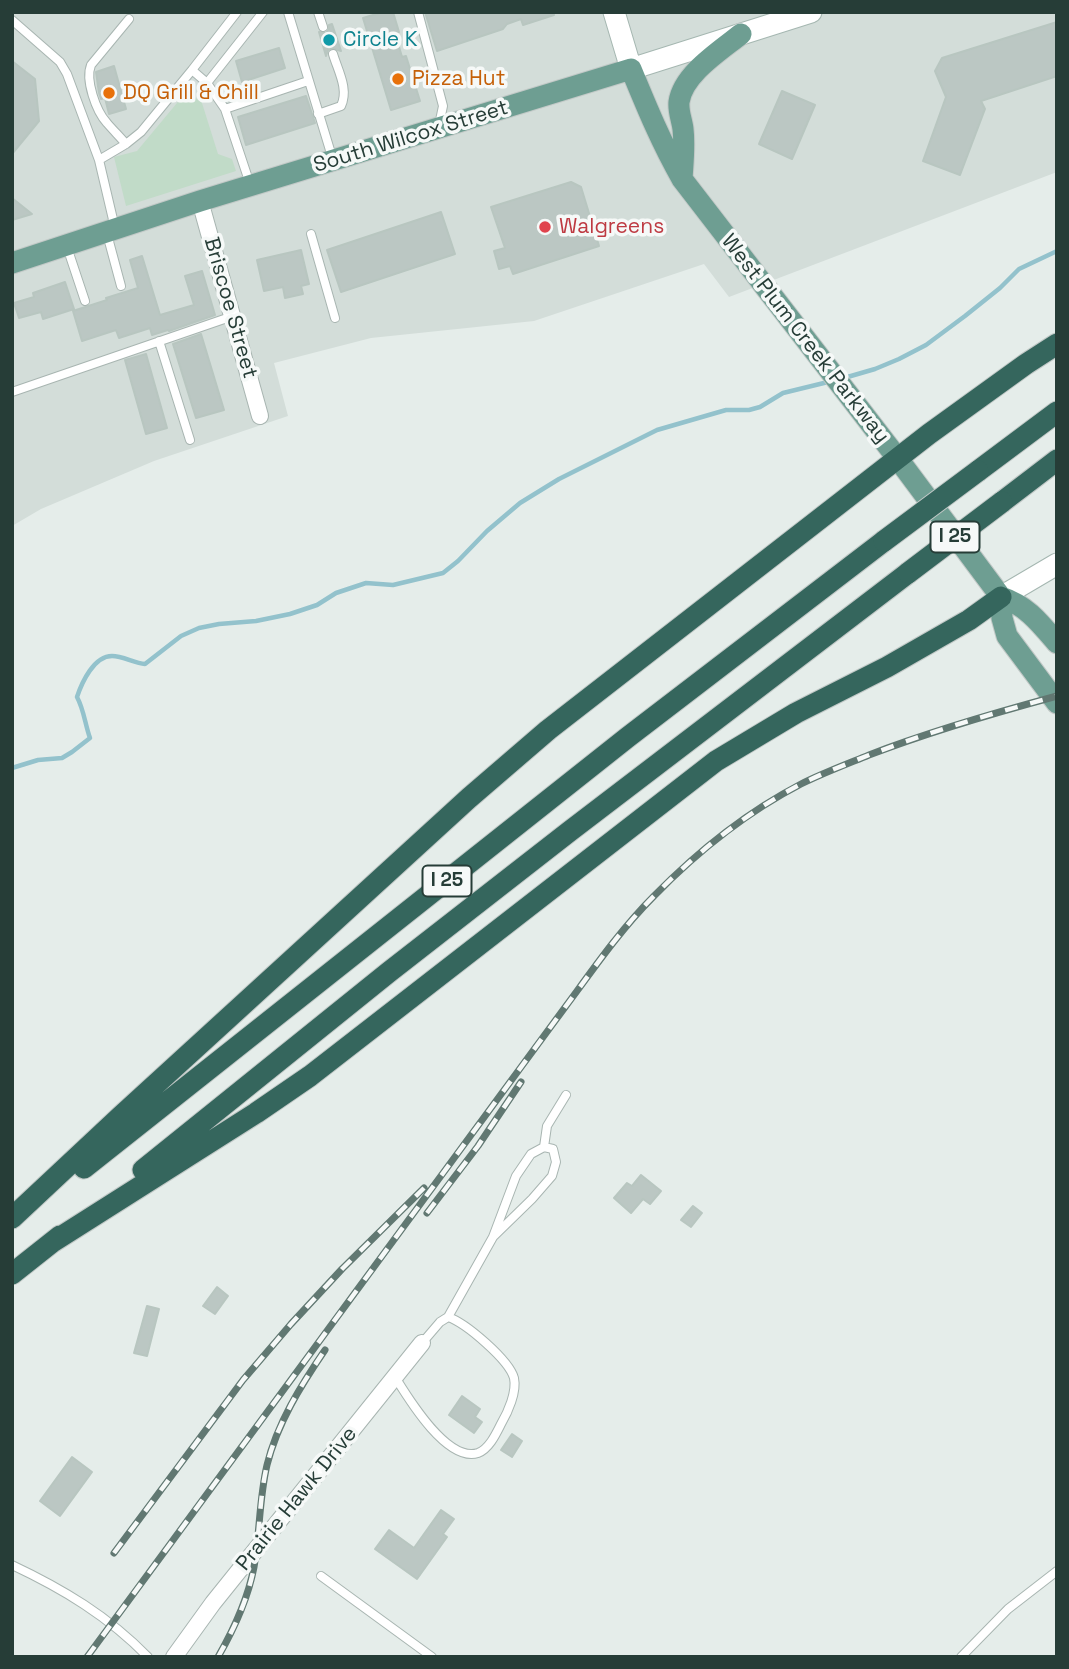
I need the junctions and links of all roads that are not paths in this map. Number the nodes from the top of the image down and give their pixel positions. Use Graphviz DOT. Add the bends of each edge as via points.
graph roads {
  1 [pos="237,12"];
  2 [pos="263,12"];
  3 [pos="288,12"];
  4 [pos="318,12"];
  5 [pos="418,12"];
  6 [pos="614,12"];
  7 [pos="808,13"];
  8 [pos="129,19"];
  9 [pos="12,20"];
  10 [pos="323,27"];
  11 [pos="741,34"];
  12 [pos="332,54"];
  13 [pos="631,68"];
  14 [pos="192,70"];
  15 [pos="308,81"];
  16 [pos="207,83"];
  17 [pos="225,109"];
  18 [pos="318,114"];
  19 [pos="439,128"];
  20 [pos="126,144"];
  21 [pos="99,160"];
  22 [pos="333,160"];
  23 [pos="682,179"];
  24 [pos="251,186"];
  25 [pos="200,201"];
  26 [pos="111,230"];
  27 [pos="311,234"];
  28 [pos="66,245"];
  29 [pos="12,262"];
  30 [pos="121,286"];
  31 [pos="85,301"];
  32 [pos="233,316"];
  33 [pos="335,318"];
  34 [pos="159,341"];
  35 [pos="1057,344"];
  36 [pos="12,391"];
  37 [pos="1057,412"];
  38 [pos="260,416"];
  39 [pos="190,440"];
  40 [pos="898,459"];
  41 [pos="1057,460"];
  42 [pos="1057,564"];
  43 [pos="1001,597"];
  44 [pos="1057,643"];
  45 [pos="1057,703"];
  46 [pos="566,1095"];
  47 [pos="544,1147"];
  48 [pos="12,1218"];
  49 [pos="12,1225"];
  50 [pos="493,1237"];
  51 [pos="51,1243"];
  52 [pos="12,1273"];
  53 [pos="448,1317"];
  54 [pos="422,1343"];
  55 [pos="395,1377"];
  56 [pos="12,1565"];
  57 [pos="1057,1571"];
  58 [pos="321,1576"];
  59 [pos="148,1657"];
  60 [pos="174,1657"];
  61 [pos="432,1657"];
  62 [pos="961,1657"];
  1 -- 14 [label="lane"];
  2 -- 16 [label="lane"];
  3 -- 15 [label="lane"];
  4 -- 10 [label="lane"];
  5 -- 19 [label="lane" via="443,106"];
  6 -- 13 [label="main road"];
  7 -- 11 [label="main road, South Wilcox Street"];
  8 -- 20 [label="lane" via="89,72 100,113"];
  9 -- 21 [label="lane" via="60,62"];
  11 -- 13 [label="main road, South Wilcox Street"];
  11 -- 23 [label="main road" via="688,79 682,90 678,104 684,129"];
  12 -- 18 [label="lane" via="345,98 341,106"];
  13 -- 19 [label="main road, South Wilcox Street"];
  13 -- 23 [label="main road, West Plum Creek Parkway" via="651,121"];
  14 -- 16 [label="lane"];
  14 -- 20 [label="lane"];
  15 -- 17 [label="lane"];
  15 -- 18 [label="lane"];
  16 -- 17 [label="lane"];
  17 -- 24 [label="lane"];
  18 -- 22 [label="lane"];
  19 -- 22 [label="main road, South Wilcox Street"];
  20 -- 21 [label="lane"];
  21 -- 26 [label="lane"];
  22 -- 24 [label="main road, South Wilcox Street"];
  23 -- 40 [label="main road, West Plum Creek Parkway"];
  24 -- 25 [label="main road, South Wilcox Street"];
  25 -- 26 [label="main road, South Wilcox Street"];
  25 -- 32 [label="street, Briscoe Street"];
  26 -- 28 [label="main road, South Wilcox Street"];
  26 -- 30 [label="lane"];
  27 -- 33 [label="lane"];
  28 -- 29 [label="main road, South Wilcox Street"];
  28 -- 31 [label="lane"];
  32 -- 34 [label="lane"];
  32 -- 38 [label="street, Briscoe Street"];
  34 -- 36 [label="lane"];
  34 -- 39 [label="lane"];
  35 -- 40 [label="highway"];
  37 -- 49 [label="highway, I 25, bridge" via="628,737"];
  40 -- 43 [label="main road, West Plum Creek Parkway"];
  40 -- 48 [label="highway" via="548,730"];
  41 -- 51 [label="highway, I 25, bridge" via="570,831"];
  42 -- 43 [label="main road"];
  43 -- 44 [label="main road, West Plum Creek Parkway" via="1029,612"];
  43 -- 45 [label="main road, West Plum Creek Parkway" via="1007,636"];
  43 -- 51 [label="highway" via="969,620 716,761 310,1076"];
  46 -- 47 [label="lane" via="547,1126"];
  47 -- 50 [label="lane" via="531,1154 516,1176"];
  47 -- 50 [label="lane" via="553,1149 552,1176"];
  50 -- 53 [label="lane"];
  51 -- 52 [label="highway, I 25"];
  53 -- 54 [label="lane"];
  53 -- 55 [label="lane" via="491,1348 514,1380 508,1412 487,1447 477,1454 460,1451 442,1440"];
  54 -- 55 [label="street, Prairie Hawk Drive"];
  55 -- 60 [label="street, Prairie Hawk Drive"];
  56 -- 59 [label="lane" via="112,1623"];
  57 -- 62 [label="lane" via="1008,1609"];
  58 -- 61 [label="lane"];
}
